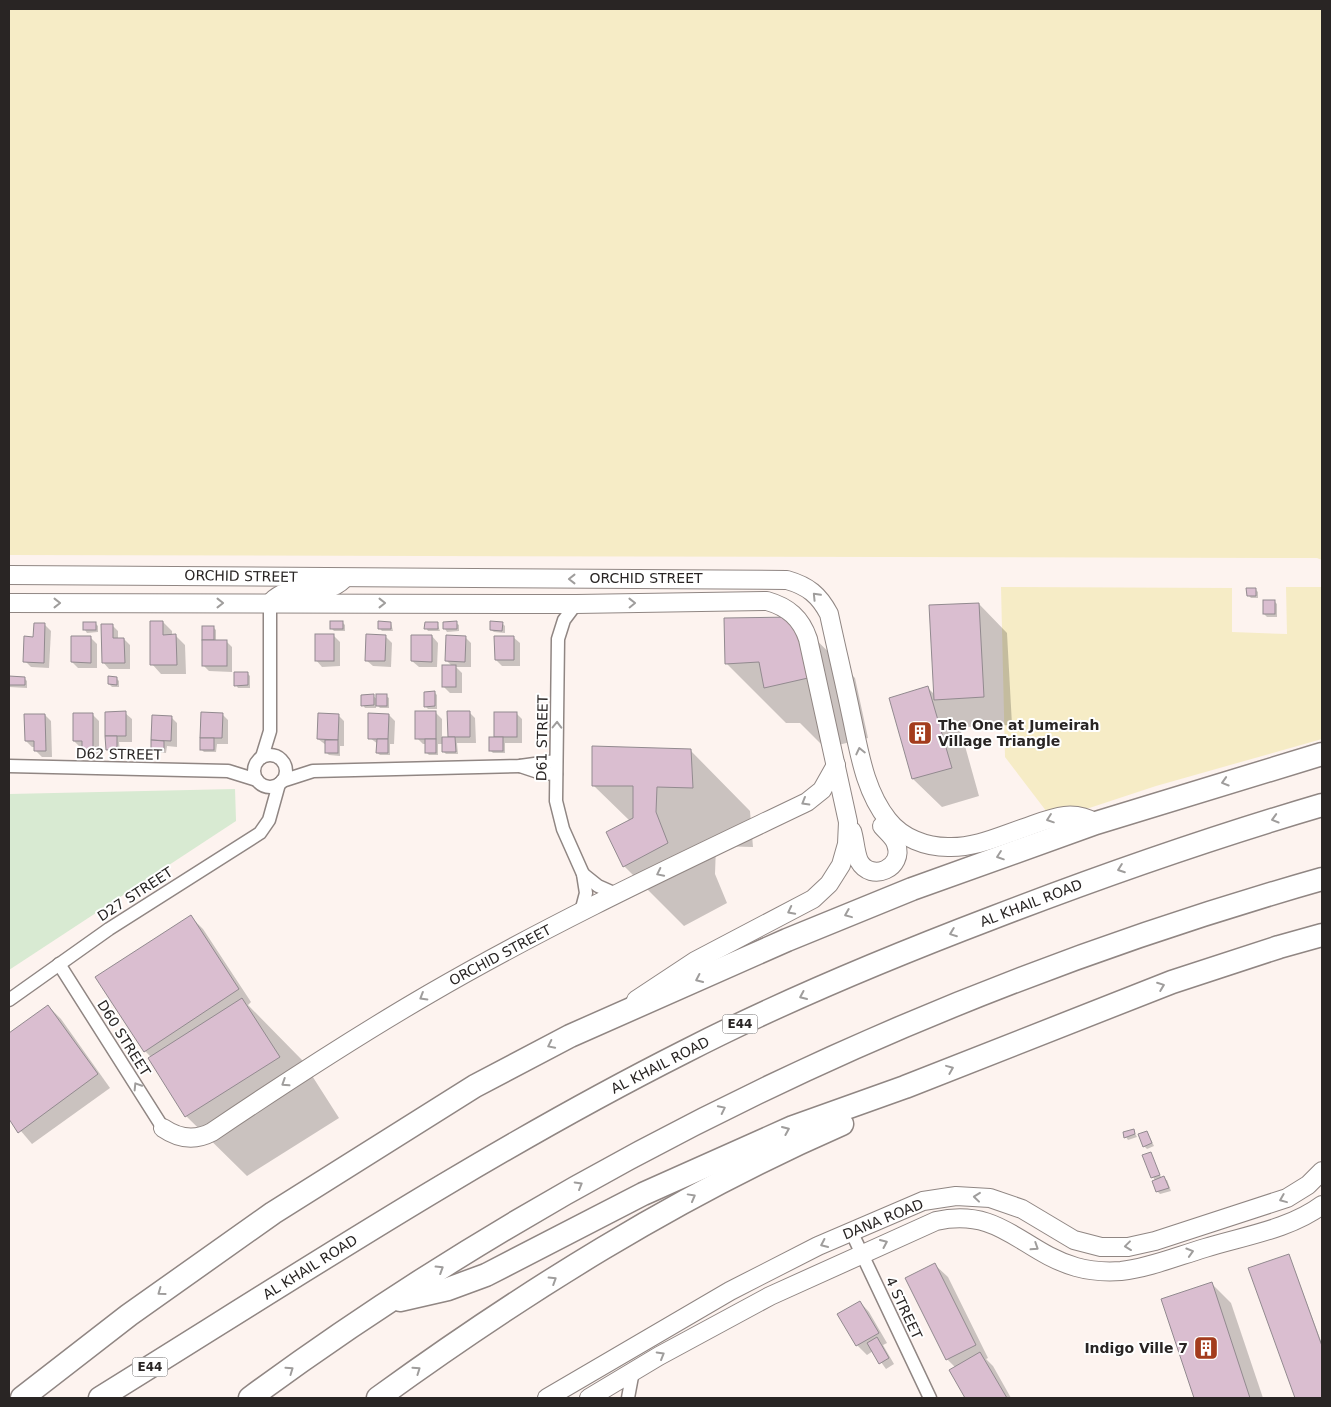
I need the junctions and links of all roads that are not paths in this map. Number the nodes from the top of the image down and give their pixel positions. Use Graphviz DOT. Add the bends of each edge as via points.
graph roads {
  1 [pos="9,576"];
  2 [pos="344,578"];
  3 [pos="9,603"];
  4 [pos="270,603"];
  5 [pos="576,604"];
  6 [pos="270,731"];
  7 [pos="1322,754"];
  8 [pos="259,759"];
  9 [pos="280,759"];
  10 [pos="9,766"];
  11 [pos="836,766"];
  12 [pos="556,768"];
  13 [pos="228,771"];
  14 [pos="313,771"];
  15 [pos="865,775"];
  16 [pos="258,782"];
  17 [pos="281,782"];
  18 [pos="1322,805"];
  19 [pos="270,811"];
  20 [pos="846,811"];
  21 [pos="1096,824"];
  22 [pos="583,874"];
  23 [pos="1322,879"];
  24 [pos="616,894"];
  25 [pos="581,912"];
  26 [pos="1322,935"];
  27 [pos="59,964"];
  28 [pos="9,1000"];
  29 [pos="617,1015"];
  30 [pos="905,1087"];
  31 [pos="163,1128"];
  32 [pos="1322,1171"];
  33 [pos="1322,1205"];
  34 [pos="851,1231"];
  35 [pos="861,1253"];
  36 [pos="389,1302"];
  37 [pos="633,1371"];
  38 [pos="22,1398"];
  39 [pos="100,1398"];
  40 [pos="250,1398"];
  41 [pos="378,1398"];
  42 [pos="547,1398"];
  43 [pos="592,1398"];
  44 [pos="628,1398"];
  45 [pos="930,1398"];
  1 -- 2 [label="street, ORCHID STREET"];
  2 -- 4 [label="street" via="324,590 284,592"];
  15 -- 2 [label="street, ORCHID STREET, one-way" via="829,614 822,601 801,584 776,578"];
  3 -- 4 [label="street, ORCHID STREET, one-way"];
  4 -- 5 [label="street, ORCHID STREET, one-way"];
  4 -- 6 [label="street"];
  5 -- 11 [label="street, ORCHID STREET, one-way" via="767,601 786,608 805,629"];
  12 -- 5 [label="street, D61 STREET, one-way" via="558,639 564,620"];
  6 -- 8 [label="street"];
  6 -- 9 [label="street"];
  7 -- 21 [label="highway, one-way"];
  8 -- 9 [label="street" via="270,755"];
  8 -- 13 [label="street, D62 STREET"];
  8 -- 16 [label="street" via="254,771"];
  9 -- 14 [label="street"];
  9 -- 17 [label="street" via="286,771"];
  10 -- 13 [label="street, D62 STREET"];
  11 -- 20 [label="street, ORCHID STREET"];
  11 -- 24 [label="street, ORCHID STREET, one-way" via="822,790 807,802"];
  12 -- 14 [label="street" via="541,773 520,766"];
  12 -- 22 [label="street, D61 STREET" via="558,815"];
  13 -- 16 [label="street, D62 STREET"];
  14 -- 17 [label="street"];
  15 -- 20 [label="street" via="866,794 872,812 897,847 897,858 891,867 876,872 862,865"];
  21 -- 15 [label="street, ORCHID STREET, one-way" via="1080,816 1061,815 966,846 930,845 899,832 888,820"];
  16 -- 17 [label="street" via="271,787"];
  16 -- 19 [label="street"];
  17 -- 19 [label="street, D27 STREET"];
  18 -- 39 [label="highway, AL KHAIL ROAD / E44, one-way" via="1196,844 1065,890 901,954 732,1028 627,1081 460,1176"];
  19 -- 27 [label="street, D27 STREET" via="267,825 260,833"];
  20 -- 29 [label="street, ORCHID STREET, one-way" via="845,855 836,875 822,892 804,905 675,973"];
  21 -- 29 [label="highway, one-way" via="975,865 849,914"];
  22 -- 24 [label="street"];
  22 -- 25 [label="street, D61 STREET" via="586,893"];
  36 -- 23 [label="highway, one-way" via="622,1160 802,1071 958,1003 1077,957"];
  24 -- 25 [label="street, ORCHID STREET"];
  25 -- 31 [label="street, ORCHID STREET, one-way" via="505,951 364,1032 212,1132 191,1138 176,1136"];
  30 -- 26 [label="highway, one-way" via="1172,982"];
  27 -- 28 [label="street, D27 STREET"];
  31 -- 27 [label="street, D60 STREET, one-way"];
  29 -- 38 [label="highway, one-way" via="475,1086 326,1178 192,1269"];
  36 -- 30 [label="highway, one-way" via="448,1289 486,1275 698,1168 820,1116"];
  41 -- 30 [label="highway, one-way" via="483,1325 618,1240 747,1169 863,1114"];
  32 -- 34 [label="street, DANA ROAD, one-way" via="1308,1185 1287,1198 1128,1247 1101,1247 1074,1240 1006,1202 973,1196 923,1201"];
  35 -- 33 [label="street, DANA ROAD, one-way" via="936,1221 971,1219 1008,1230 1063,1262 1091,1270 1121,1271 1291,1222"];
  34 -- 35 [label="street, 4 STREET"];
  34 -- 42 [label="street, DANA ROAD, one-way" via="704,1305"];
  37 -- 35 [label="street, DANA ROAD, one-way" via="770,1296"];
  35 -- 45 [label="street, 4 STREET"];
  40 -- 36 [label="highway, one-way"];
  37 -- 43 [label="street, DANA ROAD"];
  37 -- 44 [label="street"];
}
